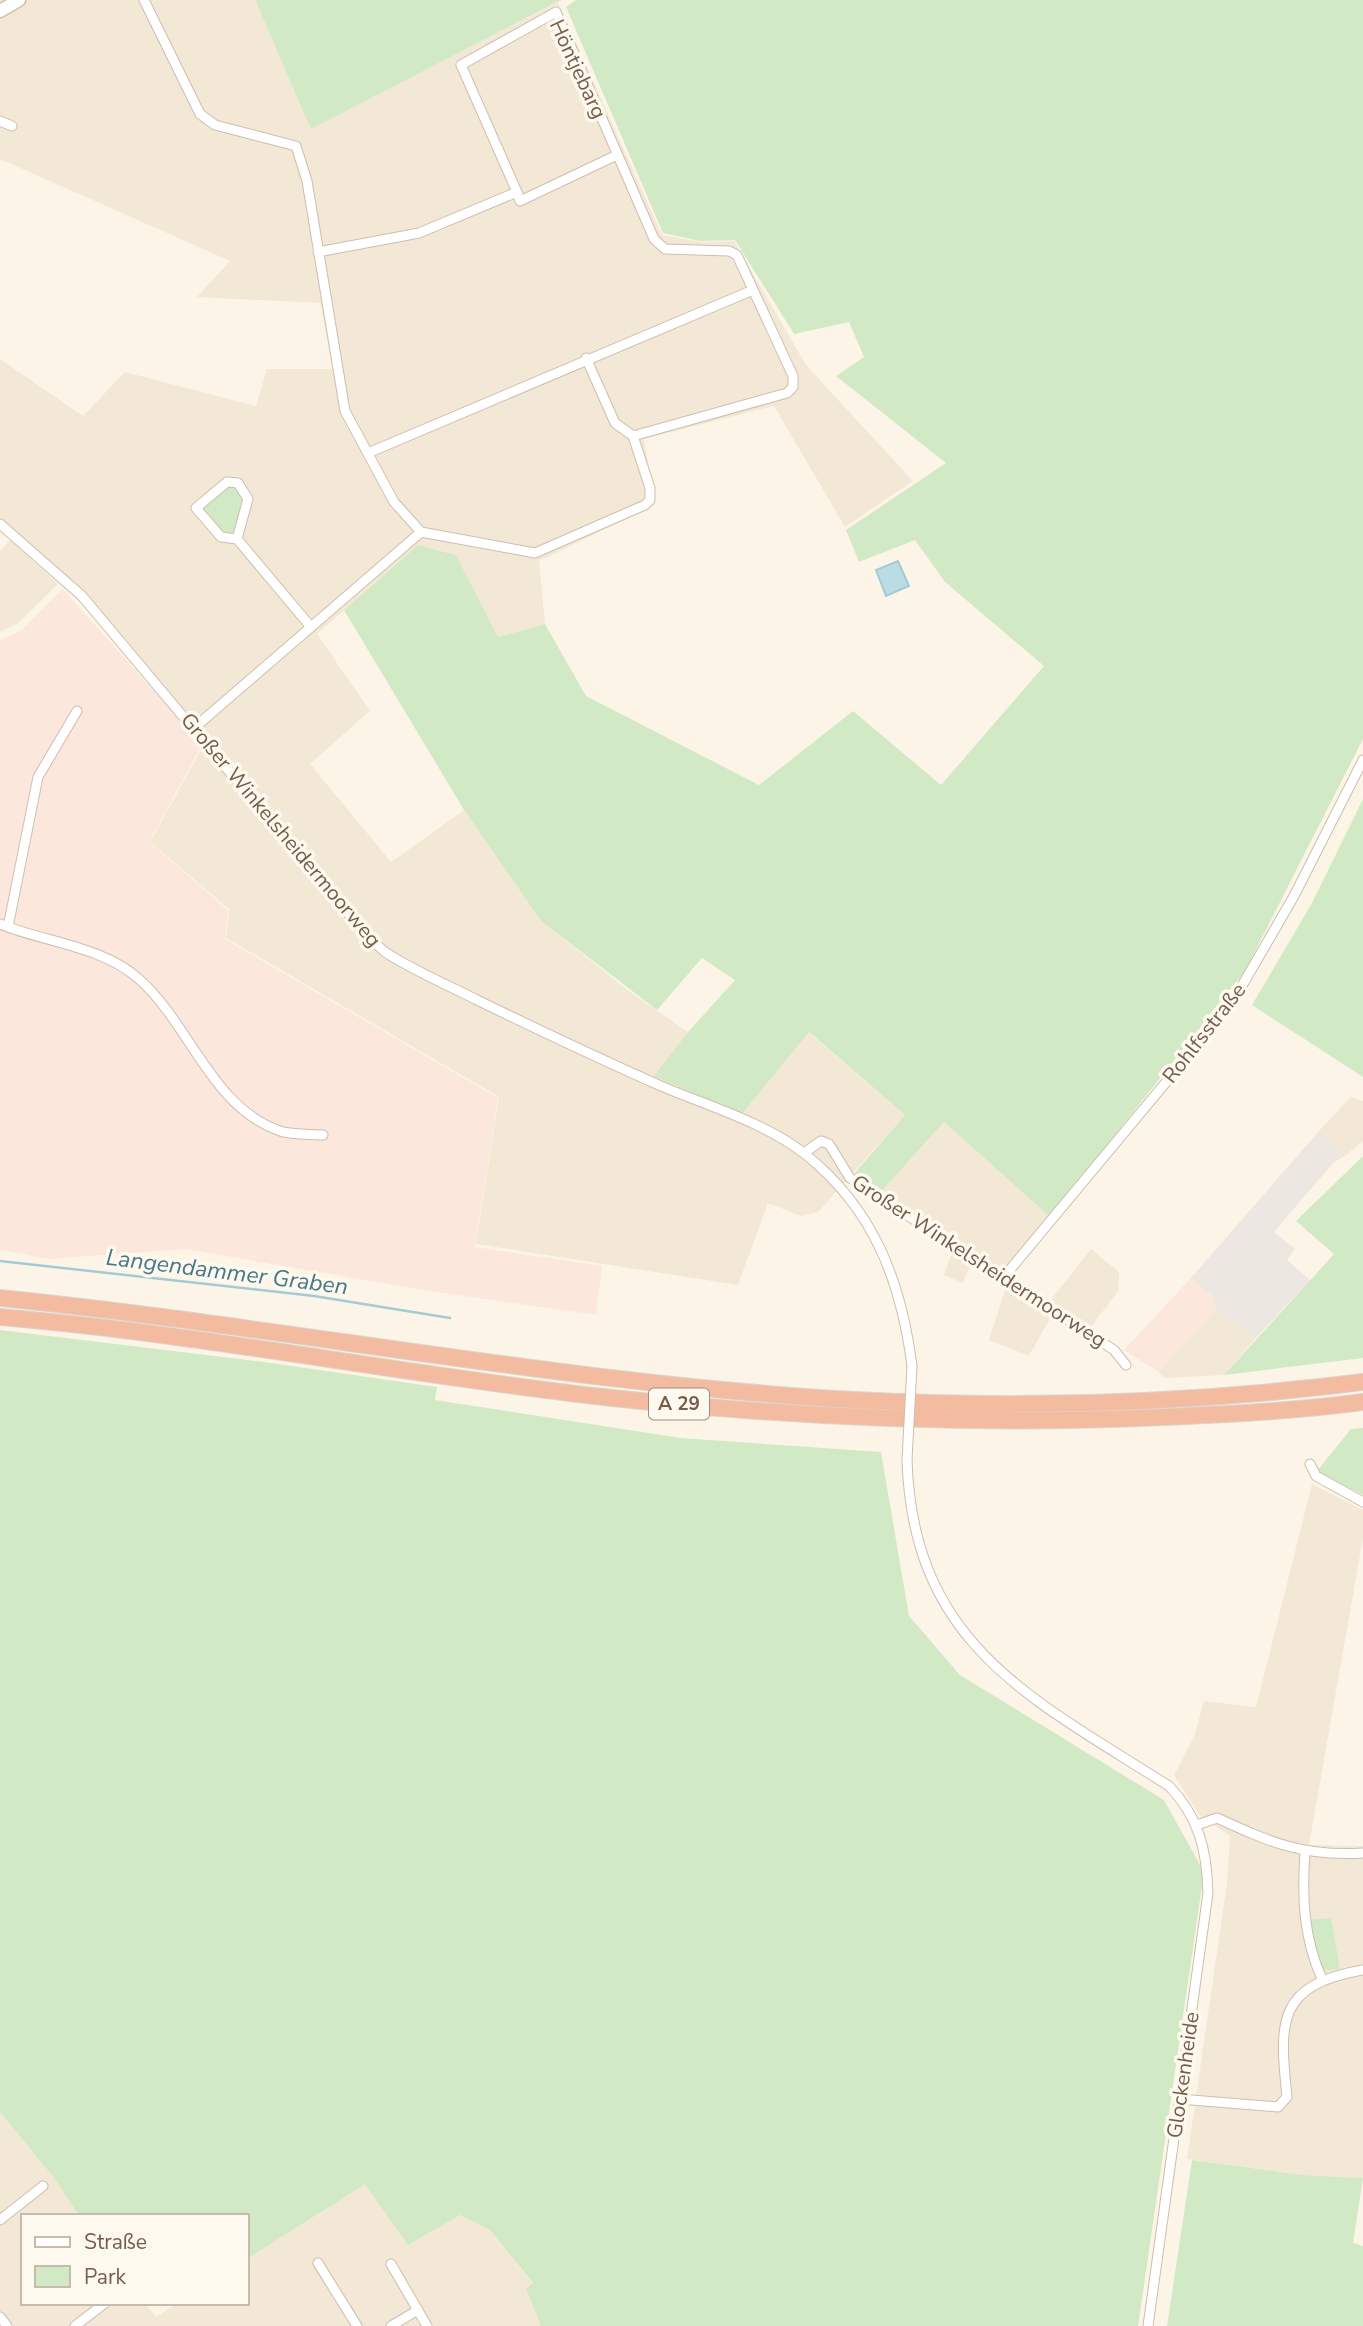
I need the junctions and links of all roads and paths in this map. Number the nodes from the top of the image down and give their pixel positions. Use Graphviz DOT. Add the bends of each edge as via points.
graph roads {
  1 [pos="19,0"];
  2 [pos="144,0"];
  3 [pos="0,11"];
  4 [pos="0,121"];
  5 [pos="12,126"];
  6 [pos="617,155"];
  7 [pos="517,192"];
  8 [pos="318,252"];
  9 [pos="752,290"];
  10 [pos="586,358"];
  11 [pos="633,436"];
  12 [pos="368,453"];
  13 [pos="0,524"];
  14 [pos="421,532"];
  15 [pos="237,539"];
  16 [pos="311,627"];
  17 [pos="77,711"];
  18 [pos="194,728"];
  19 [pos="1363,760"];
  20 [pos="4,926"];
  21 [pos="323,1135"];
  22 [pos="804,1153"];
  23 [pos="1003,1278"];
  24 [pos="0,1298"];
  25 [pos="0,1317"];
  26 [pos="1126,1365"];
  27 [pos="1363,1382"];
  28 [pos="1363,1402"];
  29 [pos="1310,1464"];
  30 [pos="1363,1502"];
  31 [pos="1197,1825"];
  32 [pos="1305,1852"];
  33 [pos="1363,1853"];
  34 [pos="1363,1970"];
  35 [pos="1322,1979"];
  36 [pos="1179,2099"];
  37 [pos="43,2186"];
  38 [pos="0,2220"];
  39 [pos="318,2263"];
  40 [pos="391,2264"];
  41 [pos="103,2305"];
  42 [pos="418,2310"];
  43 [pos="0,2317"];
  44 [pos="7,2326"];
  45 [pos="75,2326"];
  46 [pos="358,2326"];
  47 [pos="391,2326"];
  48 [pos="427,2326"];
  49 [pos="1148,2326"];
  1 -- 3 [label="street"];
  2 -- 8 [label="street" via="200,114 215,125 296,146 307,181"];
  4 -- 5 [label="street"];
  6 -- 7 [label="street" via="520,201"];
  6 -- 7 [label="street, Höntjebarg" via="556,12 461,65"];
  6 -- 9 [label="street, Höntjebarg" via="654,239 665,249 737,255"];
  7 -- 8 [label="street" via="419,233"];
  8 -- 12 [label="street" via="345,411"];
  9 -- 10 [label="street"];
  9 -- 11 [label="street, Höntjebarg" via="793,376 793,387 787,393"];
  10 -- 11 [label="street" via="615,423"];
  10 -- 12 [label="street"];
  11 -- 14 [label="street" via="650,488 645,505 534,553"];
  12 -- 14 [label="street" via="394,502"];
  13 -- 18 [label="street, Großer Winkelsheidermoorweg" via="82,596"];
  14 -- 16 [label="street"];
  15 -- 15 [label="street" via="221,537 196,508 227,482 238,483 248,499"];
  15 -- 16 [label="street"];
  16 -- 18 [label="street"];
  17 -- 20 [label="street" via="38,777"];
  18 -- 22 [label="street, Großer Winkelsheidermoorweg" via="385,952 586,1053 744,1121"];
  19 -- 23 [label="street, Rohlfsstraße" via="1233,1003"];
  20 -- 21 [label="street" via="112,961 139,979 216,1081 251,1116 281,1132"];
  22 -- 23 [label="street, Großer Winkelsheidermoorweg" via="821,1141 829,1144 850,1178"];
  22 -- 31 [label="street, Großer Winkelsheidermoorweg, bridge" via="870,1226 902,1303 912,1366 908,1496 930,1577 956,1625 991,1664 1056,1714 1169,1786"];
  23 -- 26 [label="street, Großer Winkelsheidermoorweg" via="1114,1350"];
  24 -- 27 [label="highway, A 29" via="586,1375 853,1400 1086,1402"];
  25 -- 28 [label="highway, A 29" via="592,1395 856,1419 1100,1420"];
  29 -- 30 [label="street" via="1317,1476"];
  31 -- 32 [label="street" via="1217,1818 1275,1845"];
  31 -- 36 [label="street, Glockenheide" via="1208,1861 1208,1893"];
  32 -- 33 [label="street"];
  32 -- 35 [label="street" via="1302,1899 1309,1945"];
  34 -- 35 [label="street"];
  35 -- 36 [label="street" via="1297,1997 1284,2024 1281,2046 1287,2097 1283,2104 1271,2108"];
  36 -- 49 [label="street, Glockenheide"];
  37 -- 38 [label="street"];
  39 -- 46 [label="street"];
  40 -- 42 [label="street"];
  41 -- 45 [label="street"];
  42 -- 47 [label="street"];
  42 -- 48 [label="street"];
  43 -- 44 [label="street"];
}
